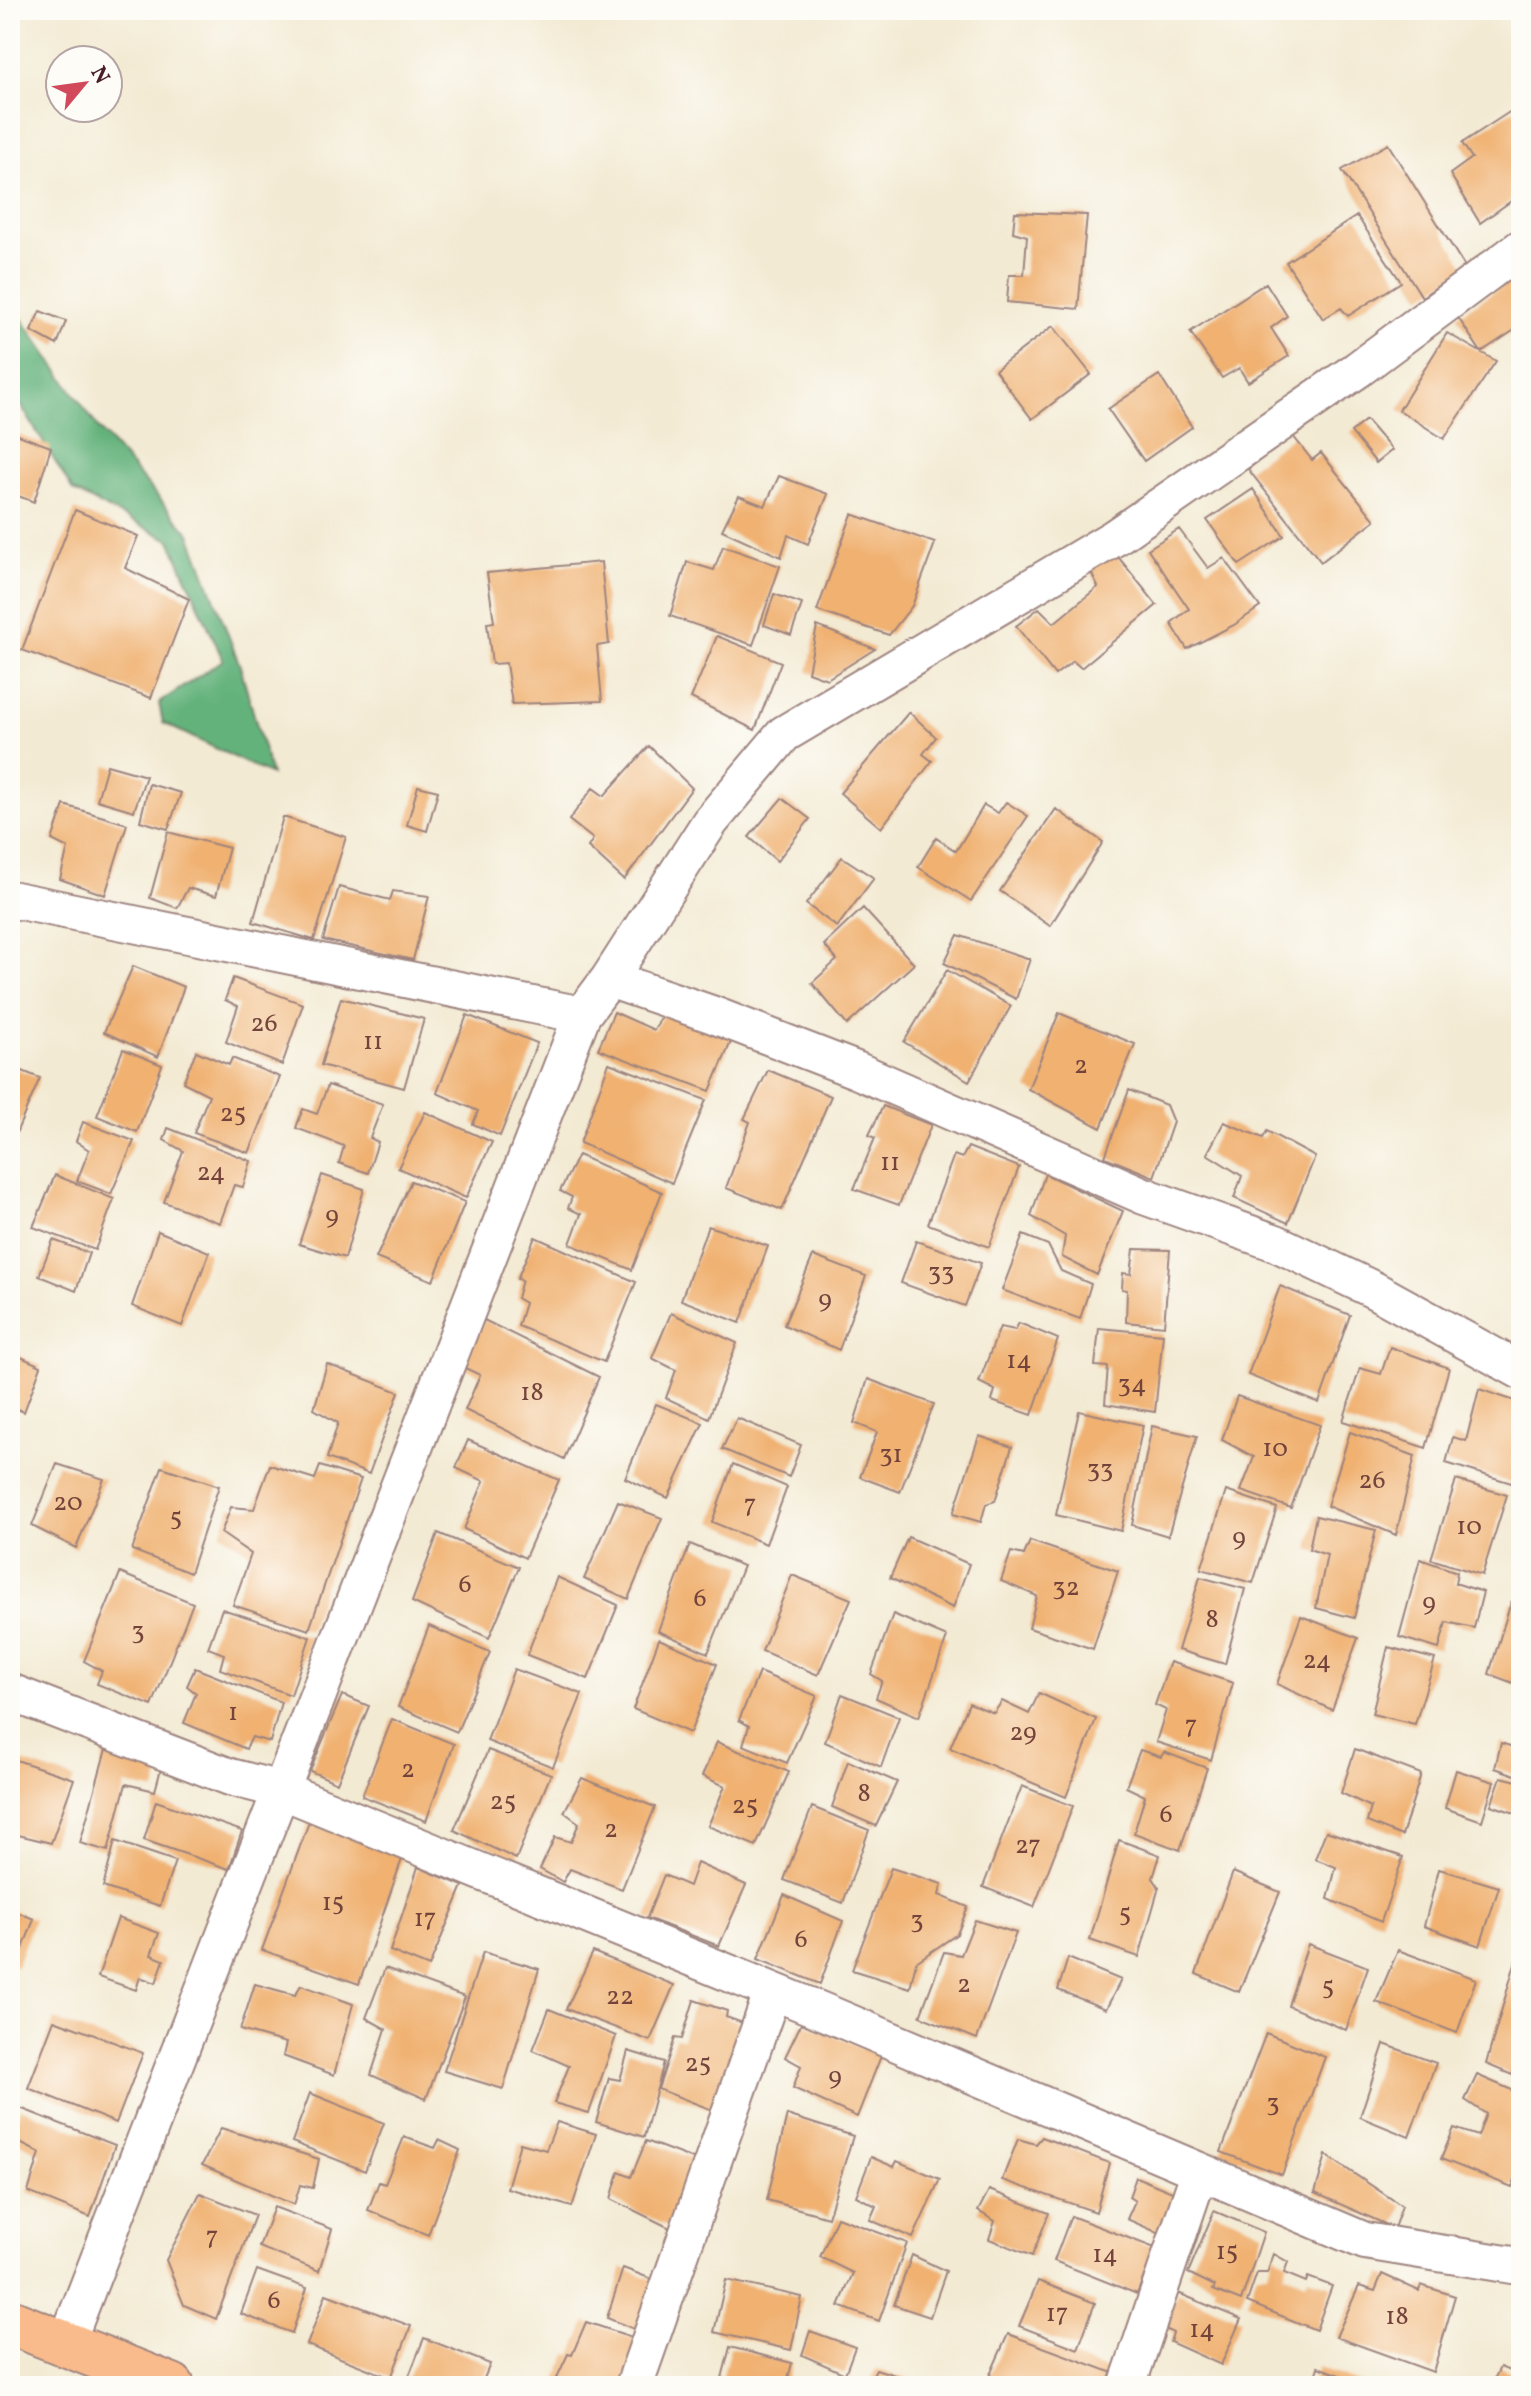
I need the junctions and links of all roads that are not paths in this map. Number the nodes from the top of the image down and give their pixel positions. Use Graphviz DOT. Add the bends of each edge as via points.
graph roads {
  1 [pos="1521,248"];
  2 [pos="10,899"];
  3 [pos="609,979"];
  4 [pos="582,1015"];
  5 [pos="1521,1371"];
  6 [pos="10,1692"];
  7 [pos="281,1790"];
  8 [pos="772,1993"];
  9 [pos="1199,2173"];
  10 [pos="1521,2264"];
  11 [pos="10,2322"];
  12 [pos="66,2344"];
  13 [pos="172,2386"];
  14 [pos="634,2386"];
  15 [pos="1127,2386"];
  1 -- 3 [label="street" via="1357,370 1114,538 784,734 710,822"];
  2 -- 4 [label="street"];
  3 -- 4 [label="street"];
  3 -- 5 [label="street" via="856,1070 1144,1196 1276,1243"];
  4 -- 7 [label="street"];
  6 -- 7 [label="street" via="230,1777"];
  7 -- 8 [label="street"];
  7 -- 12 [label="street"];
  8 -- 9 [label="street"];
  8 -- 14 [label="street"];
  9 -- 10 [label="street" via="1365,2241"];
  9 -- 15 [label="street"];
  11 -- 12 [label="highway"];
  12 -- 13 [label="highway"];
}
